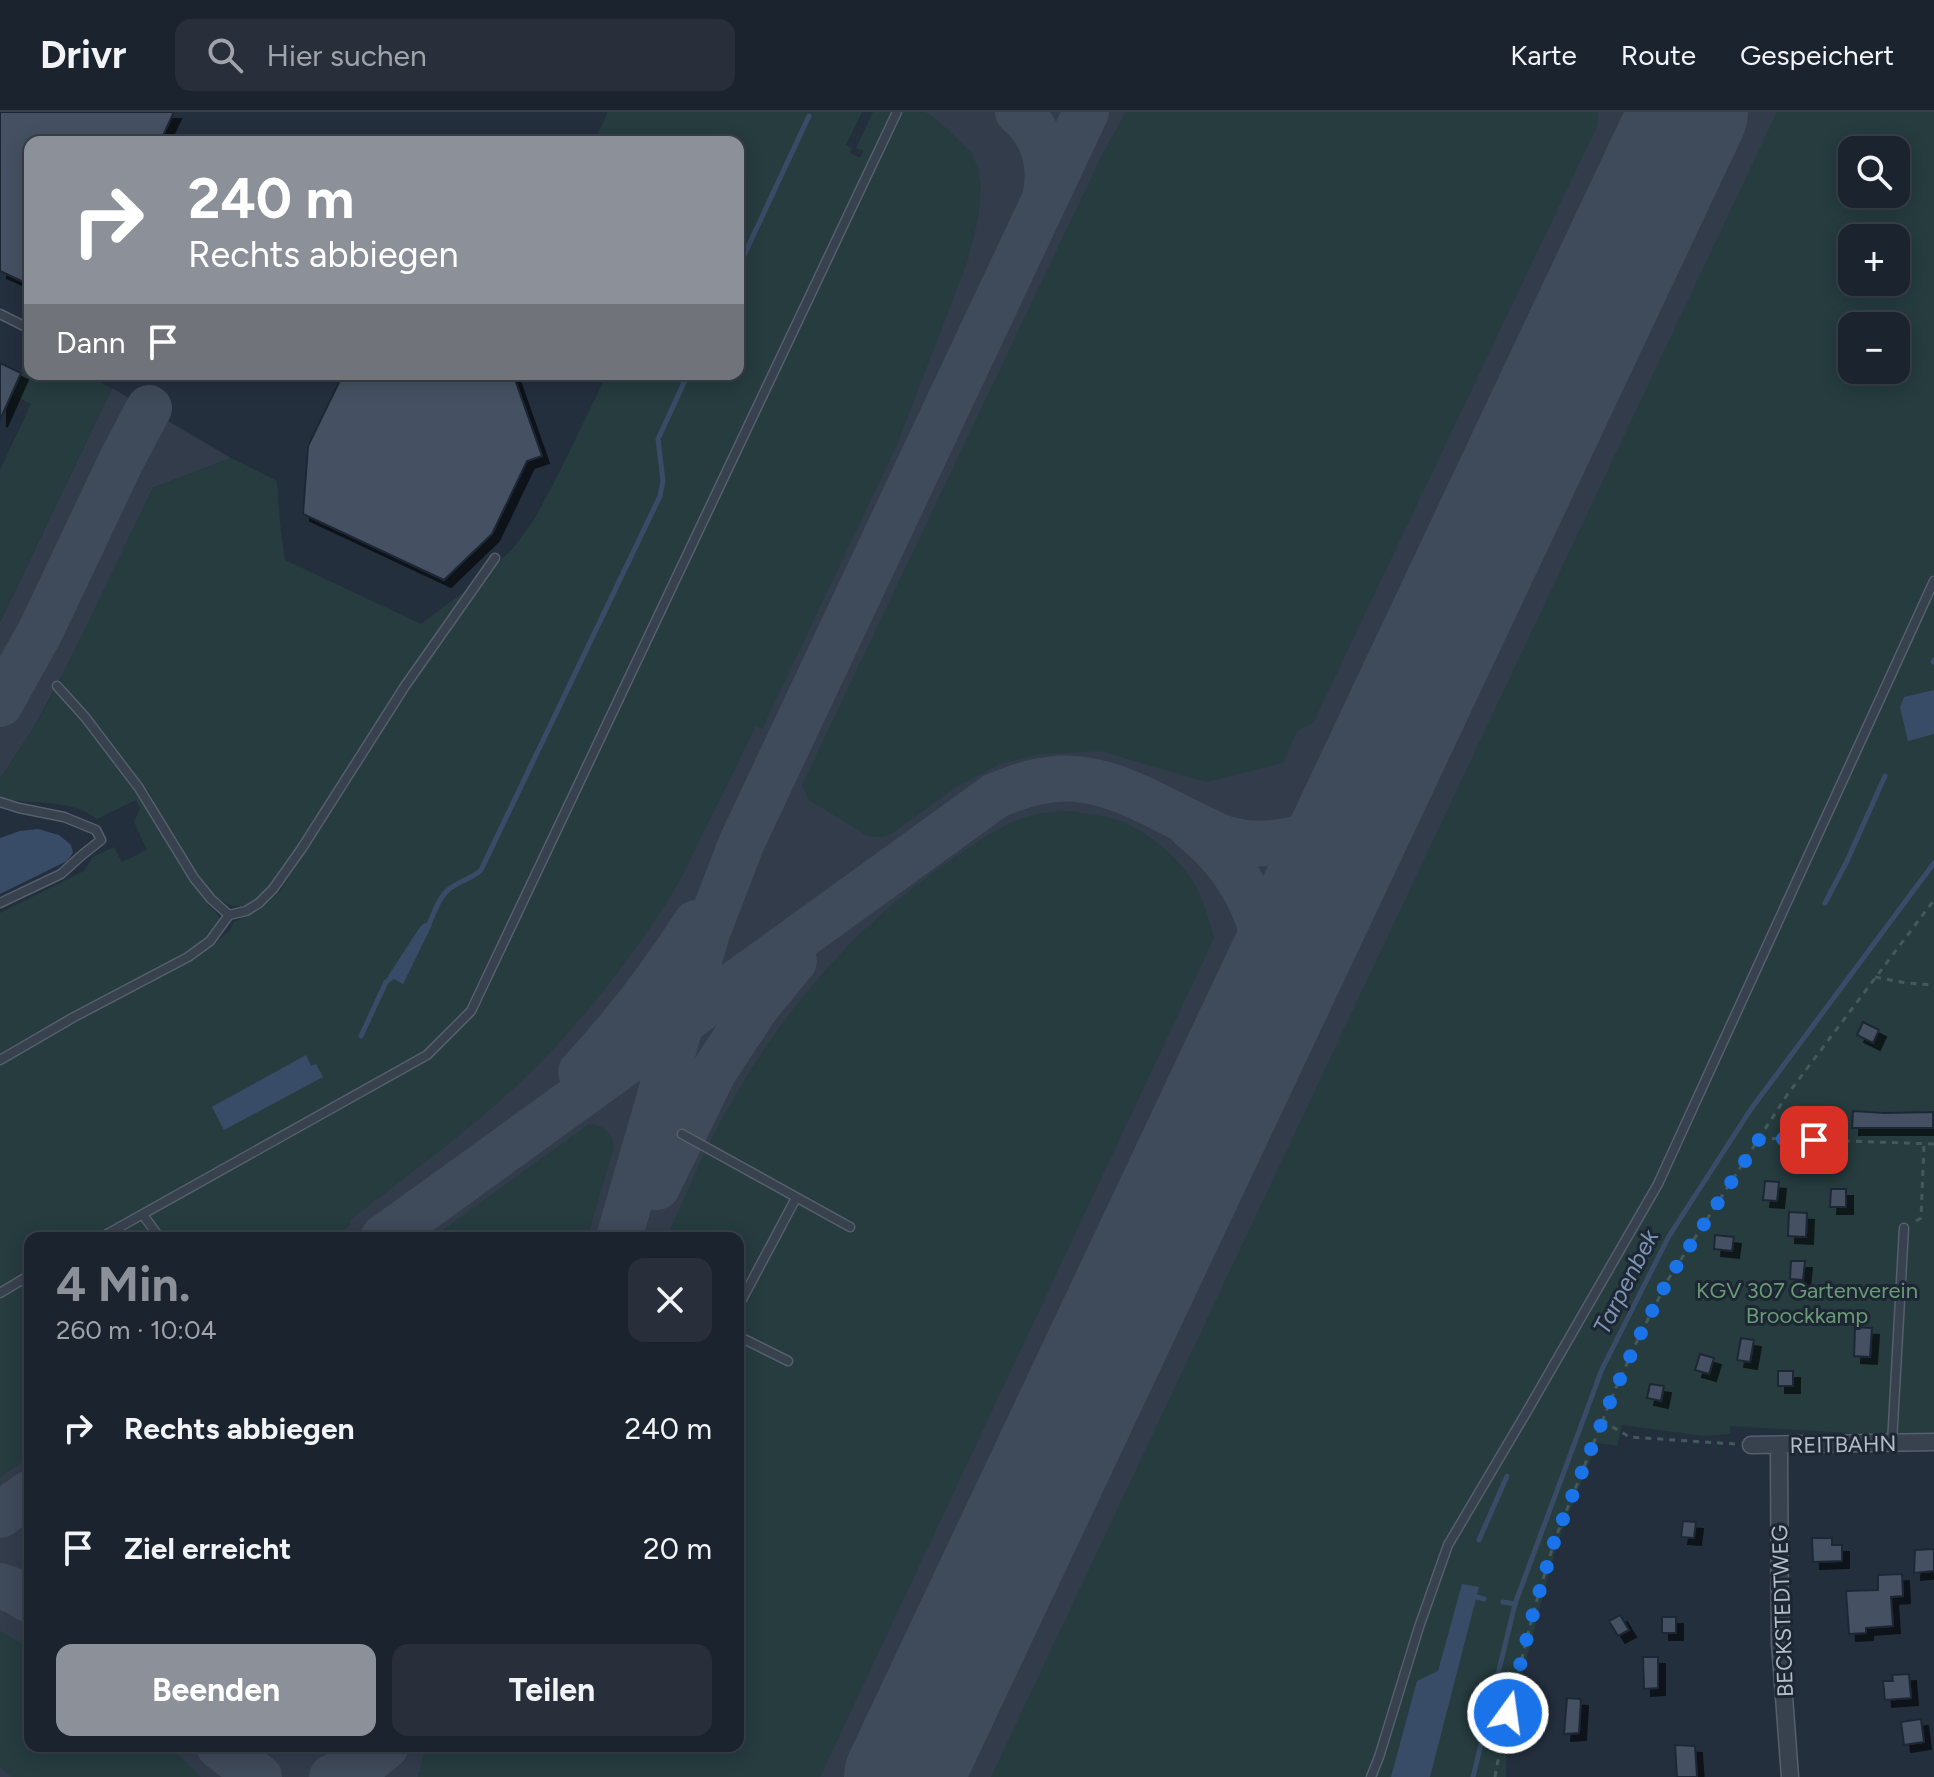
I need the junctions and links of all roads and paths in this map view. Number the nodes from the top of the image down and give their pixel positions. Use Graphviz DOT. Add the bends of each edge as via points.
graph roads {
  1 [pos="897,112"];
  2 [pos="0,314"];
  3 [pos="24,326"];
  4 [pos="495,558"];
  5 [pos="1934,581"];
  6 [pos="57,686"];
  7 [pos="0,802"];
  8 [pos="1934,900"];
  9 [pos="0,903"];
  10 [pos="229,915"];
  11 [pos="1875,977"];
  12 [pos="1934,985"];
  13 [pos="0,1060"];
  14 [pos="682,1134"];
  15 [pos="1760,1138"];
  16 [pos="1924,1144"];
  17 [pos="1934,1144"];
  18 [pos="796,1198"];
  19 [pos="143,1215"];
  20 [pos="850,1227"];
  21 [pos="1904,1228"];
  22 [pos="111,1232"];
  23 [pos="156,1232"];
  24 [pos="24,1279"];
  25 [pos="0,1293"];
  26 [pos="744,1296"];
  27 [pos="744,1339"];
  28 [pos="788,1361"];
  29 [pos="1603,1419"];
  30 [pos="1934,1442"];
  31 [pos="1892,1443"];
  32 [pos="1751,1445"];
  33 [pos="1779,1446"];
  34 [pos="1371,1777"];
  35 [pos="1495,1777"];
  36 [pos="1790,1777"];
  1 -- 19 [label="lane" via="471,1011 427,1055"];
  2 -- 3 [label="lane"];
  4 -- 10 [label="lane" via="273,889 246,911"];
  5 -- 34 [label="lane" via="1658,1184 1448,1545"];
  6 -- 10 [label="lane" via="139,788 194,878"];
  7 -- 9 [label="lane" via="64,817 96,830 101,840 61,874"];
  8 -- 11 [label="path"];
  10 -- 13 [label="lane" via="210,941 188,957"];
  11 -- 12 [label="path"];
  11 -- 15 [label="path"];
  14 -- 18 [label="lane"];
  15 -- 16 [label="path"];
  15 -- 29 [label="path" via="1669,1278"];
  16 -- 17 [label="path"];
  16 -- 21 [label="path" via="1921,1218"];
  18 -- 20 [label="lane"];
  18 -- 26 [label="lane"];
  19 -- 22 [label="lane"];
  19 -- 23 [label="lane"];
  21 -- 31 [label="lane"];
  24 -- 25 [label="lane"];
  27 -- 28 [label="lane"];
  29 -- 32 [label="path" via="1629,1437"];
  29 -- 35 [label="path" via="1551,1553"];
  30 -- 31 [label="street, REITBAHN"];
  31 -- 33 [label="street, REITBAHN"];
  32 -- 33 [label="street, REITBAHN"];
  33 -- 36 [label="street, BECKSTEDTWEG" via="1780,1643"];
}
